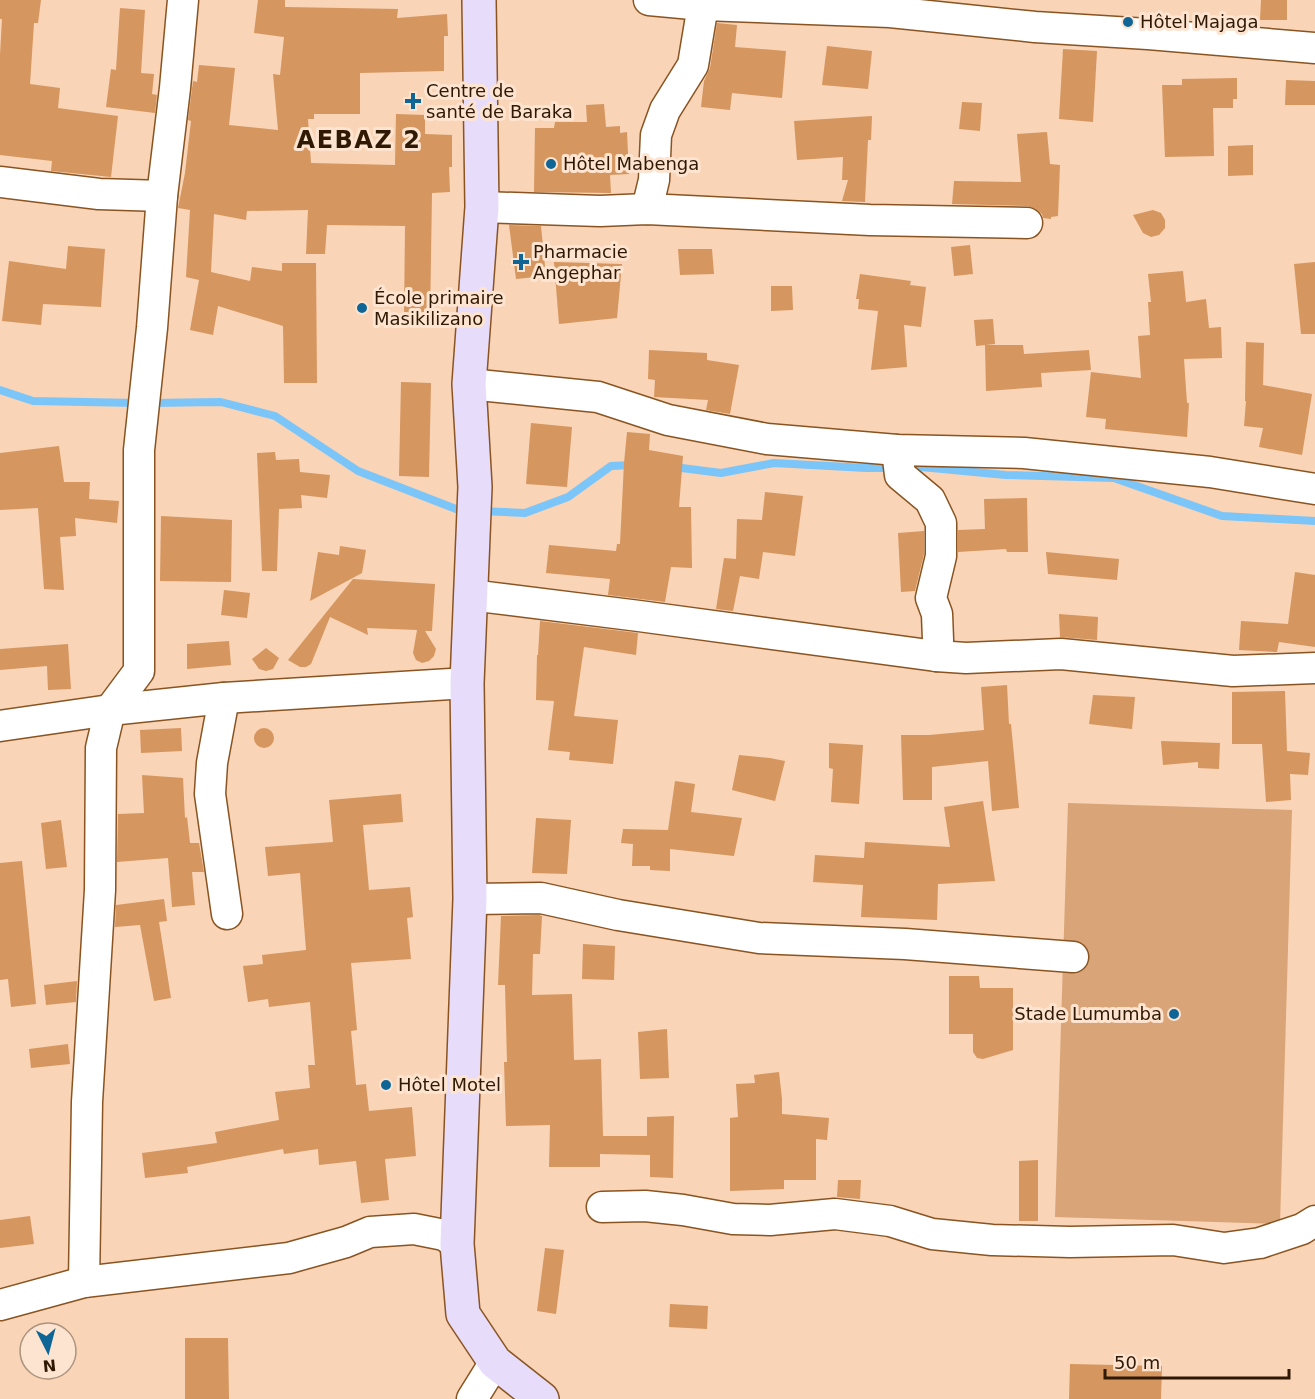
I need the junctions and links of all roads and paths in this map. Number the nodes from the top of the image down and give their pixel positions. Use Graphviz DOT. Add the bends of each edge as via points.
graph roads {
  1 [pos="183,0"];
  2 [pos="479,0"];
  3 [pos="649,0"];
  4 [pos="703,5"];
  5 [pos="988,11"];
  6 [pos="1315,44"];
  7 [pos="0,182"];
  8 [pos="162,196"];
  9 [pos="482,207"];
  10 [pos="647,209"];
  11 [pos="1027,223"];
  12 [pos="470,384"];
  13 [pos="897,450"];
  14 [pos="1315,489"];
  15 [pos="470,595"];
  16 [pos="936,656"];
  17 [pos="1315,668"];
  18 [pos="467,683"];
  19 [pos="224,698"];
  20 [pos="110,710"];
  21 [pos="0,726"];
  22 [pos="470,899"];
  23 [pos="227,914"];
  24 [pos="1073,957"];
  25 [pos="602,1207"];
  26 [pos="1315,1221"];
  27 [pos="457,1244"];
  28 [pos="84,1282"];
  29 [pos="0,1305"];
  30 [pos="495,1362"];
  31 [pos="472,1399"];
  32 [pos="542,1399"];
  1 -- 8 [label="street"];
  2 -- 9 [label="street"];
  3 -- 4 [label="street"];
  4 -- 5 [label="street" via="890,12"];
  4 -- 10 [label="street" via="693,65 664,110 656,135 654,180"];
  5 -- 6 [label="street"];
  7 -- 8 [label="street" via="99,195"];
  8 -- 20 [label="street" via="139,450 139,671"];
  9 -- 10 [label="street"];
  9 -- 12 [label="street"];
  10 -- 11 [label="street"];
  12 -- 13 [label="street" via="598,397 668,420 767,439"];
  12 -- 15 [label="street" via="475,487"];
  13 -- 14 [label="street" via="1024,453 1210,472"];
  13 -- 16 [label="street" via="900,475 930,500 941,523 942,556 931,598 936,614"];
  15 -- 16 [label="street"];
  15 -- 18 [label="street"];
  16 -- 17 [label="street" via="1061,654 1233,671"];
  18 -- 19 [label="street"];
  18 -- 22 [label="street"];
  19 -- 20 [label="street"];
  19 -- 23 [label="street" via="210,794"];
  20 -- 21 [label="street"];
  20 -- 28 [label="street" via="101,748 100,890 87,1102"];
  22 -- 24 [label="street" via="541,898 759,938"];
  22 -- 27 [label="street"];
  25 -- 26 [label="street" via="645,1206 733,1219 835,1214 890,1221 932,1234 992,1240 1173,1240 1224,1248 1260,1243"];
  27 -- 28 [label="street" via="444,1235 414,1229 370,1232 289,1258"];
  27 -- 30 [label="street" via="464,1314"];
  28 -- 29 [label="street"];
  30 -- 31 [label="street"];
  30 -- 32 [label="street"];
}
